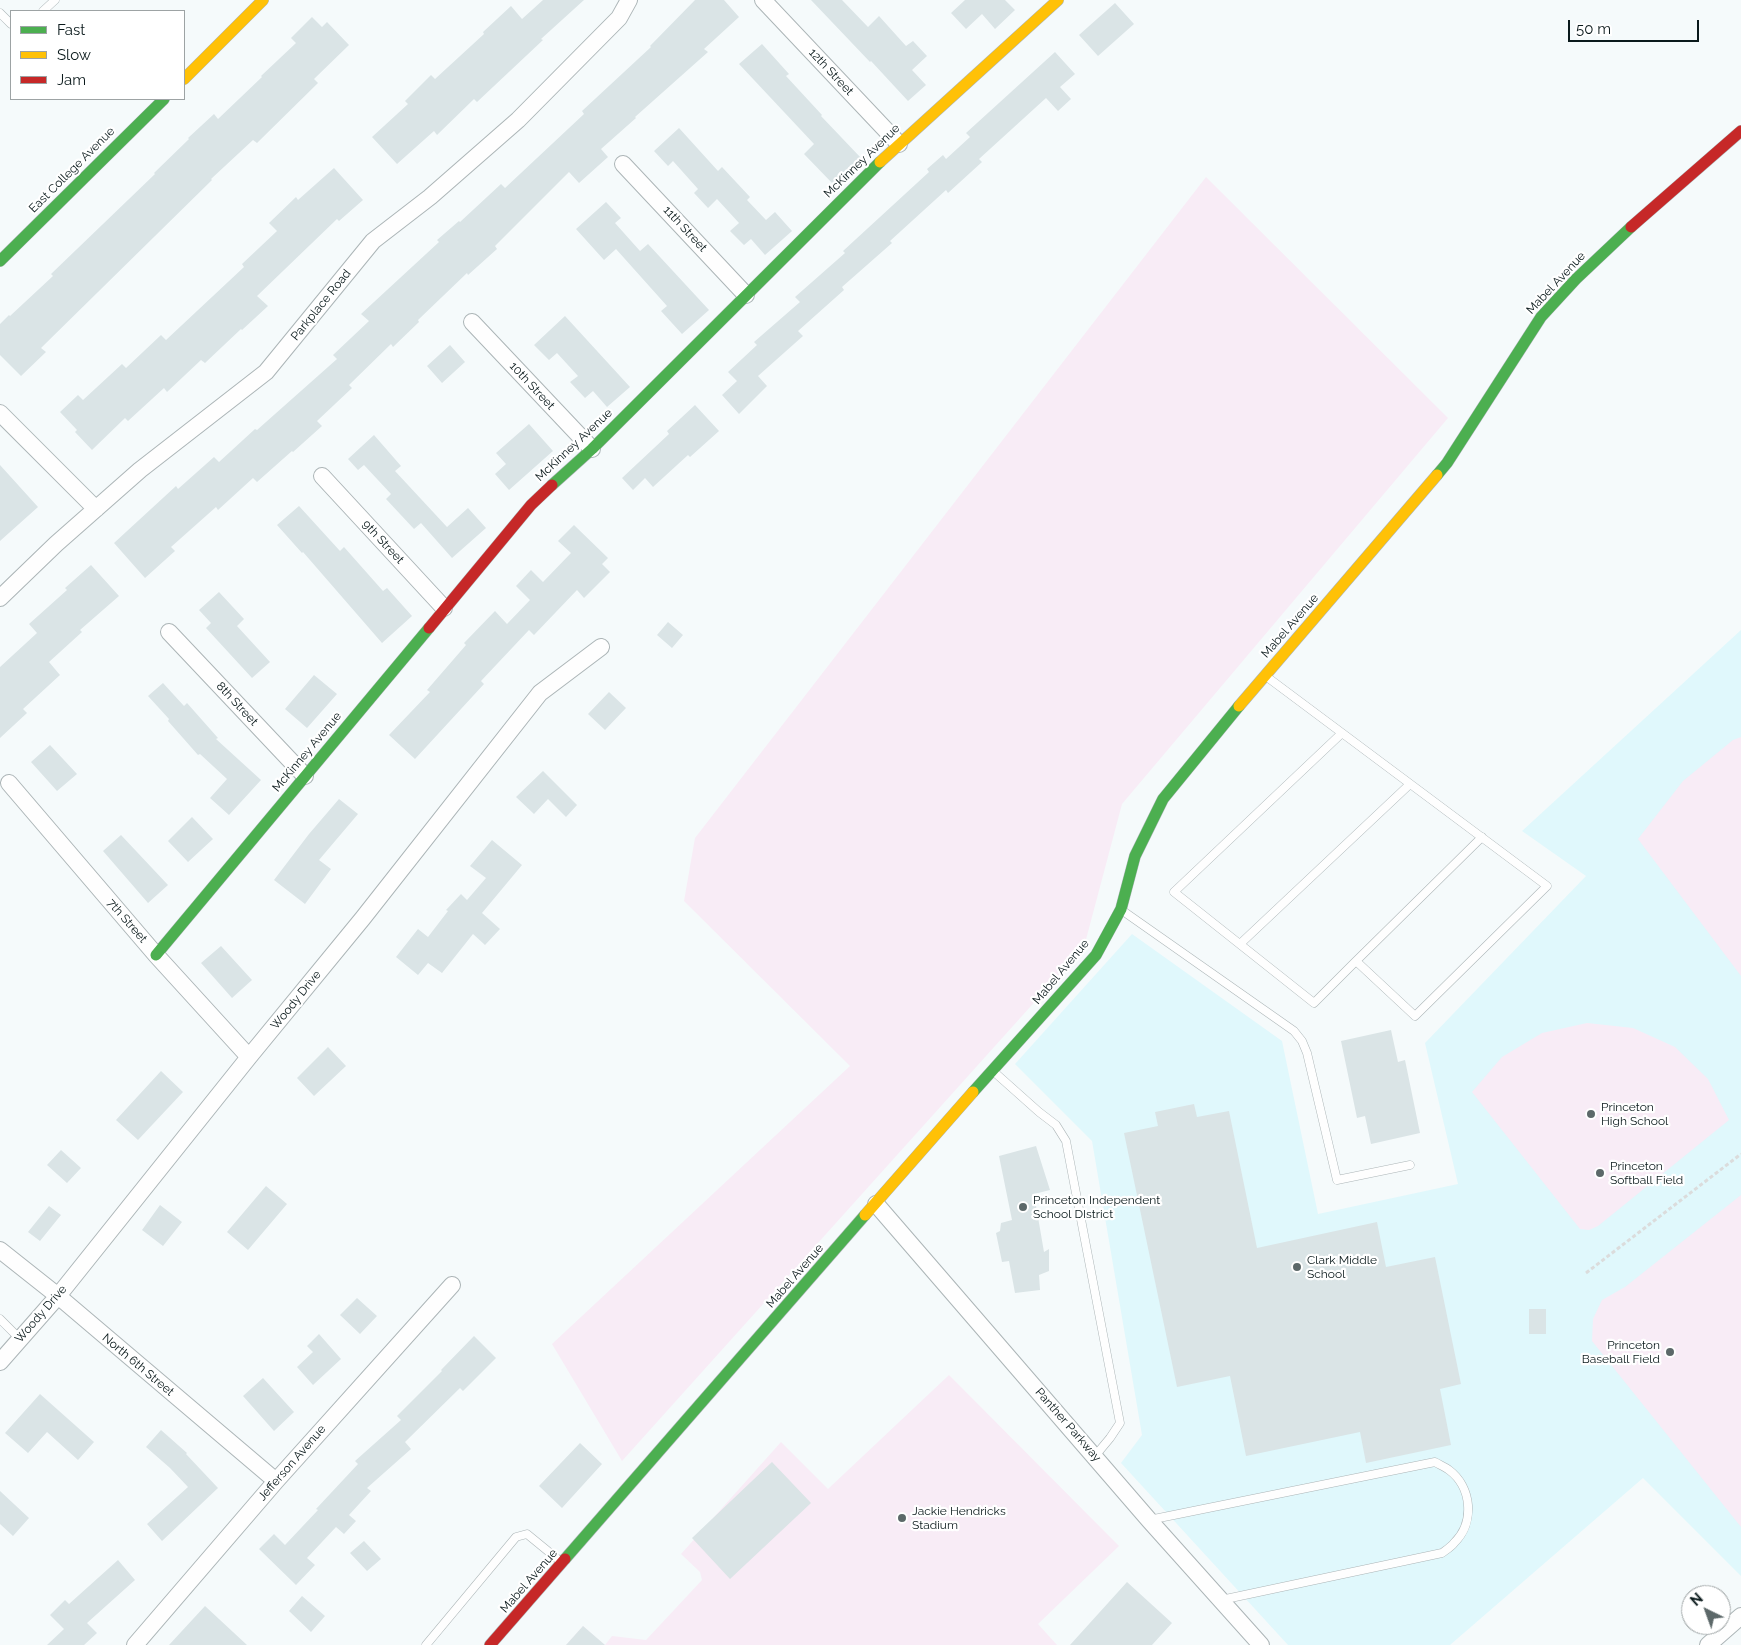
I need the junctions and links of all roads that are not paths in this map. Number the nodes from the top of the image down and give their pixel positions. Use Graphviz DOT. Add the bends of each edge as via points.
graph roads {
  1 [pos="55,0"];
  2 [pos="263,0"];
  3 [pos="629,0"];
  4 [pos="763,0"];
  5 [pos="1056,0"];
  6 [pos="44,10"];
  7 [pos="0,13"];
  8 [pos="10,23"];
  9 [pos="185,78"];
  10 [pos="163,100"];
  11 [pos="1741,131"];
  12 [pos="899,144"];
  13 [pos="623,164"];
  14 [pos="0,260"];
  15 [pos="746,295"];
  16 [pos="472,322"];
  17 [pos="0,414"];
  18 [pos="592,449"];
  19 [pos="322,476"];
  20 [pos="96,509"];
  21 [pos="0,598"];
  22 [pos="444,608"];
  23 [pos="169,632"];
  24 [pos="601,647"];
  25 [pos="1265,676"];
  26 [pos="1342,733"];
  27 [pos="305,776"];
  28 [pos="9,783"];
  29 [pos="1410,784"];
  30 [pos="1482,837"];
  31 [pos="1121,910"];
  32 [pos="1240,944"];
  33 [pos="156,955"];
  34 [pos="1356,962"];
  35 [pos="249,1057"];
  36 [pos="992,1070"];
  37 [pos="1410,1165"];
  38 [pos="876,1204"];
  39 [pos="0,1250"];
  40 [pos="452,1285"];
  41 [pos="58,1296"];
  42 [pos="0,1319"];
  43 [pos="20,1339"];
  44 [pos="0,1362"];
  45 [pos="1095,1456"];
  46 [pos="276,1481"];
  47 [pos="1149,1520"];
  48 [pos="563,1563"];
  49 [pos="1221,1600"];
  50 [pos="1741,1616"];
  51 [pos="136,1645"];
  52 [pos="426,1645"];
  53 [pos="490,1645"];
  54 [pos="1261,1645"];
  55 [pos="1708,1645"];
  1 -- 6 [label="lane"];
  2 -- 9 [label="street"];
  3 -- 20 [label="street, Parkplace Road" via="619,18 518,120 430,197 373,241 266,372 140,470"];
  4 -- 12 [label="street, 12th Street"];
  5 -- 12 [label="street, McKinney Avenue"];
  7 -- 8 [label="lane"];
  10 -- 14 [label="street, East College Avenue"];
  11 -- 25 [label="street, Mabel Avenue" via="1623,234 1541,317 1447,463"];
  12 -- 15 [label="street, McKinney Avenue"];
  13 -- 15 [label="street, 11th Street"];
  15 -- 18 [label="street, McKinney Avenue"];
  16 -- 18 [label="street, 10th Street"];
  17 -- 20 [label="street"];
  18 -- 22 [label="street, McKinney Avenue" via="531,505"];
  19 -- 22 [label="street, 9th Street"];
  20 -- 21 [label="street, Parkplace Road"];
  22 -- 27 [label="street, McKinney Avenue"];
  23 -- 27 [label="street, 8th Street"];
  24 -- 35 [label="street, Woody Drive" via="540,693"];
  25 -- 26 [label="lane"];
  25 -- 31 [label="street, Mabel Avenue" via="1163,799 1135,856"];
  26 -- 29 [label="lane"];
  26 -- 32 [label="lane" via="1174,892"];
  27 -- 33 [label="street, McKinney Avenue"];
  28 -- 33 [label="street, 7th Street"];
  29 -- 30 [label="lane"];
  29 -- 32 [label="lane"];
  30 -- 34 [label="lane"];
  30 -- 34 [label="lane" via="1547,886 1416,1016"];
  31 -- 36 [label="street, Mabel Avenue" via="1096,956"];
  31 -- 37 [label="lane" via="1294,1031 1302,1041 1308,1053 1337,1180"];
  32 -- 34 [label="lane" via="1314,1002"];
  33 -- 35 [label="street, 7th Street"];
  35 -- 41 [label="street, Woody Drive"];
  36 -- 38 [label="street, Mabel Avenue"];
  36 -- 45 [label="lane" via="1056,1125 1066,1140 1120,1423"];
  38 -- 45 [label="street, Panther Parkway"];
  38 -- 48 [label="street, Mabel Avenue"];
  39 -- 41 [label="street, North 6th Street"];
  40 -- 46 [label="street, Jefferson Avenue"];
  41 -- 43 [label="street, Woody Drive"];
  41 -- 46 [label="street, North 6th Street"];
  42 -- 43 [label="lane"];
  43 -- 44 [label="street, Woody Drive"];
  45 -- 47 [label="street, Panther Parkway"];
  46 -- 51 [label="street, Jefferson Avenue"];
  47 -- 49 [label="street, Panther Parkway"];
  47 -- 49 [label="lane" via="1435,1462 1450,1470 1461,1482 1467,1497 1468,1519 1455,1543 1442,1553"];
  48 -- 52 [label="lane" via="527,1534 516,1536"];
  48 -- 53 [label="street, Mabel Avenue"];
  49 -- 54 [label="street, Panther Parkway"];
  50 -- 55 [label="street"];
}
